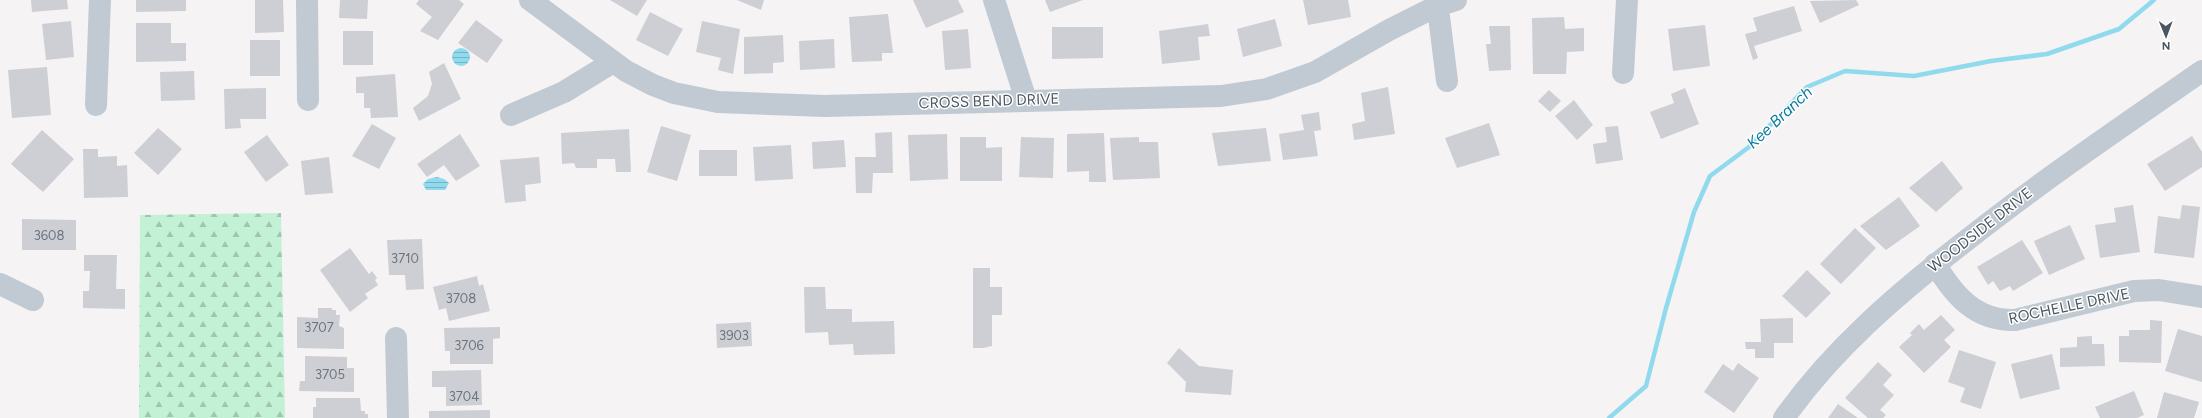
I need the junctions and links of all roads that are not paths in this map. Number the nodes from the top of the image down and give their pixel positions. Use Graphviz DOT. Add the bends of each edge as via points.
graph roads {
  1 [pos="100,0"];
  2 [pos="307,0"];
  3 [pos="530,0"];
  4 [pos="994,0"];
  5 [pos="1627,0"];
  6 [pos="1443,2"];
  7 [pos="613,62"];
  8 [pos="1623,72"];
  9 [pos="2202,72"];
  10 [pos="1447,81"];
  11 [pos="308,100"];
  12 [pos="1026,100"];
  13 [pos="96,104"];
  14 [pos="511,115"];
  15 [pos="1935,264"];
  16 [pos="0,284"];
  17 [pos="2202,297"];
  18 [pos="33,300"];
  19 [pos="396,338"];
  20 [pos="398,418"];
  21 [pos="1784,418"];
  1 -- 13 [label="street"];
  2 -- 11 [label="street"];
  3 -- 7 [label="street, CROSS BEND DRIVE"];
  4 -- 12 [label="street"];
  5 -- 8 [label="street"];
  6 -- 10 [label="street"];
  6 -- 12 [label="street, CROSS BEND DRIVE" via="1316,72 1267,89 1221,96"];
  7 -- 12 [label="street, CROSS BEND DRIVE" via="653,85 674,93 718,102 825,106"];
  7 -- 14 [label="street" via="564,92"];
  9 -- 15 [label="street, WOODSIDE DRIVE" via="2025,194"];
  15 -- 17 [label="street, ROCHELLE DRIVE" via="1957,297 1986,316 2004,321 2134,291 2159,290"];
  15 -- 21 [label="street, WOODSIDE DRIVE" via="1891,300 1838,351"];
  16 -- 18 [label="street"];
  19 -- 20 [label="street"];
}
